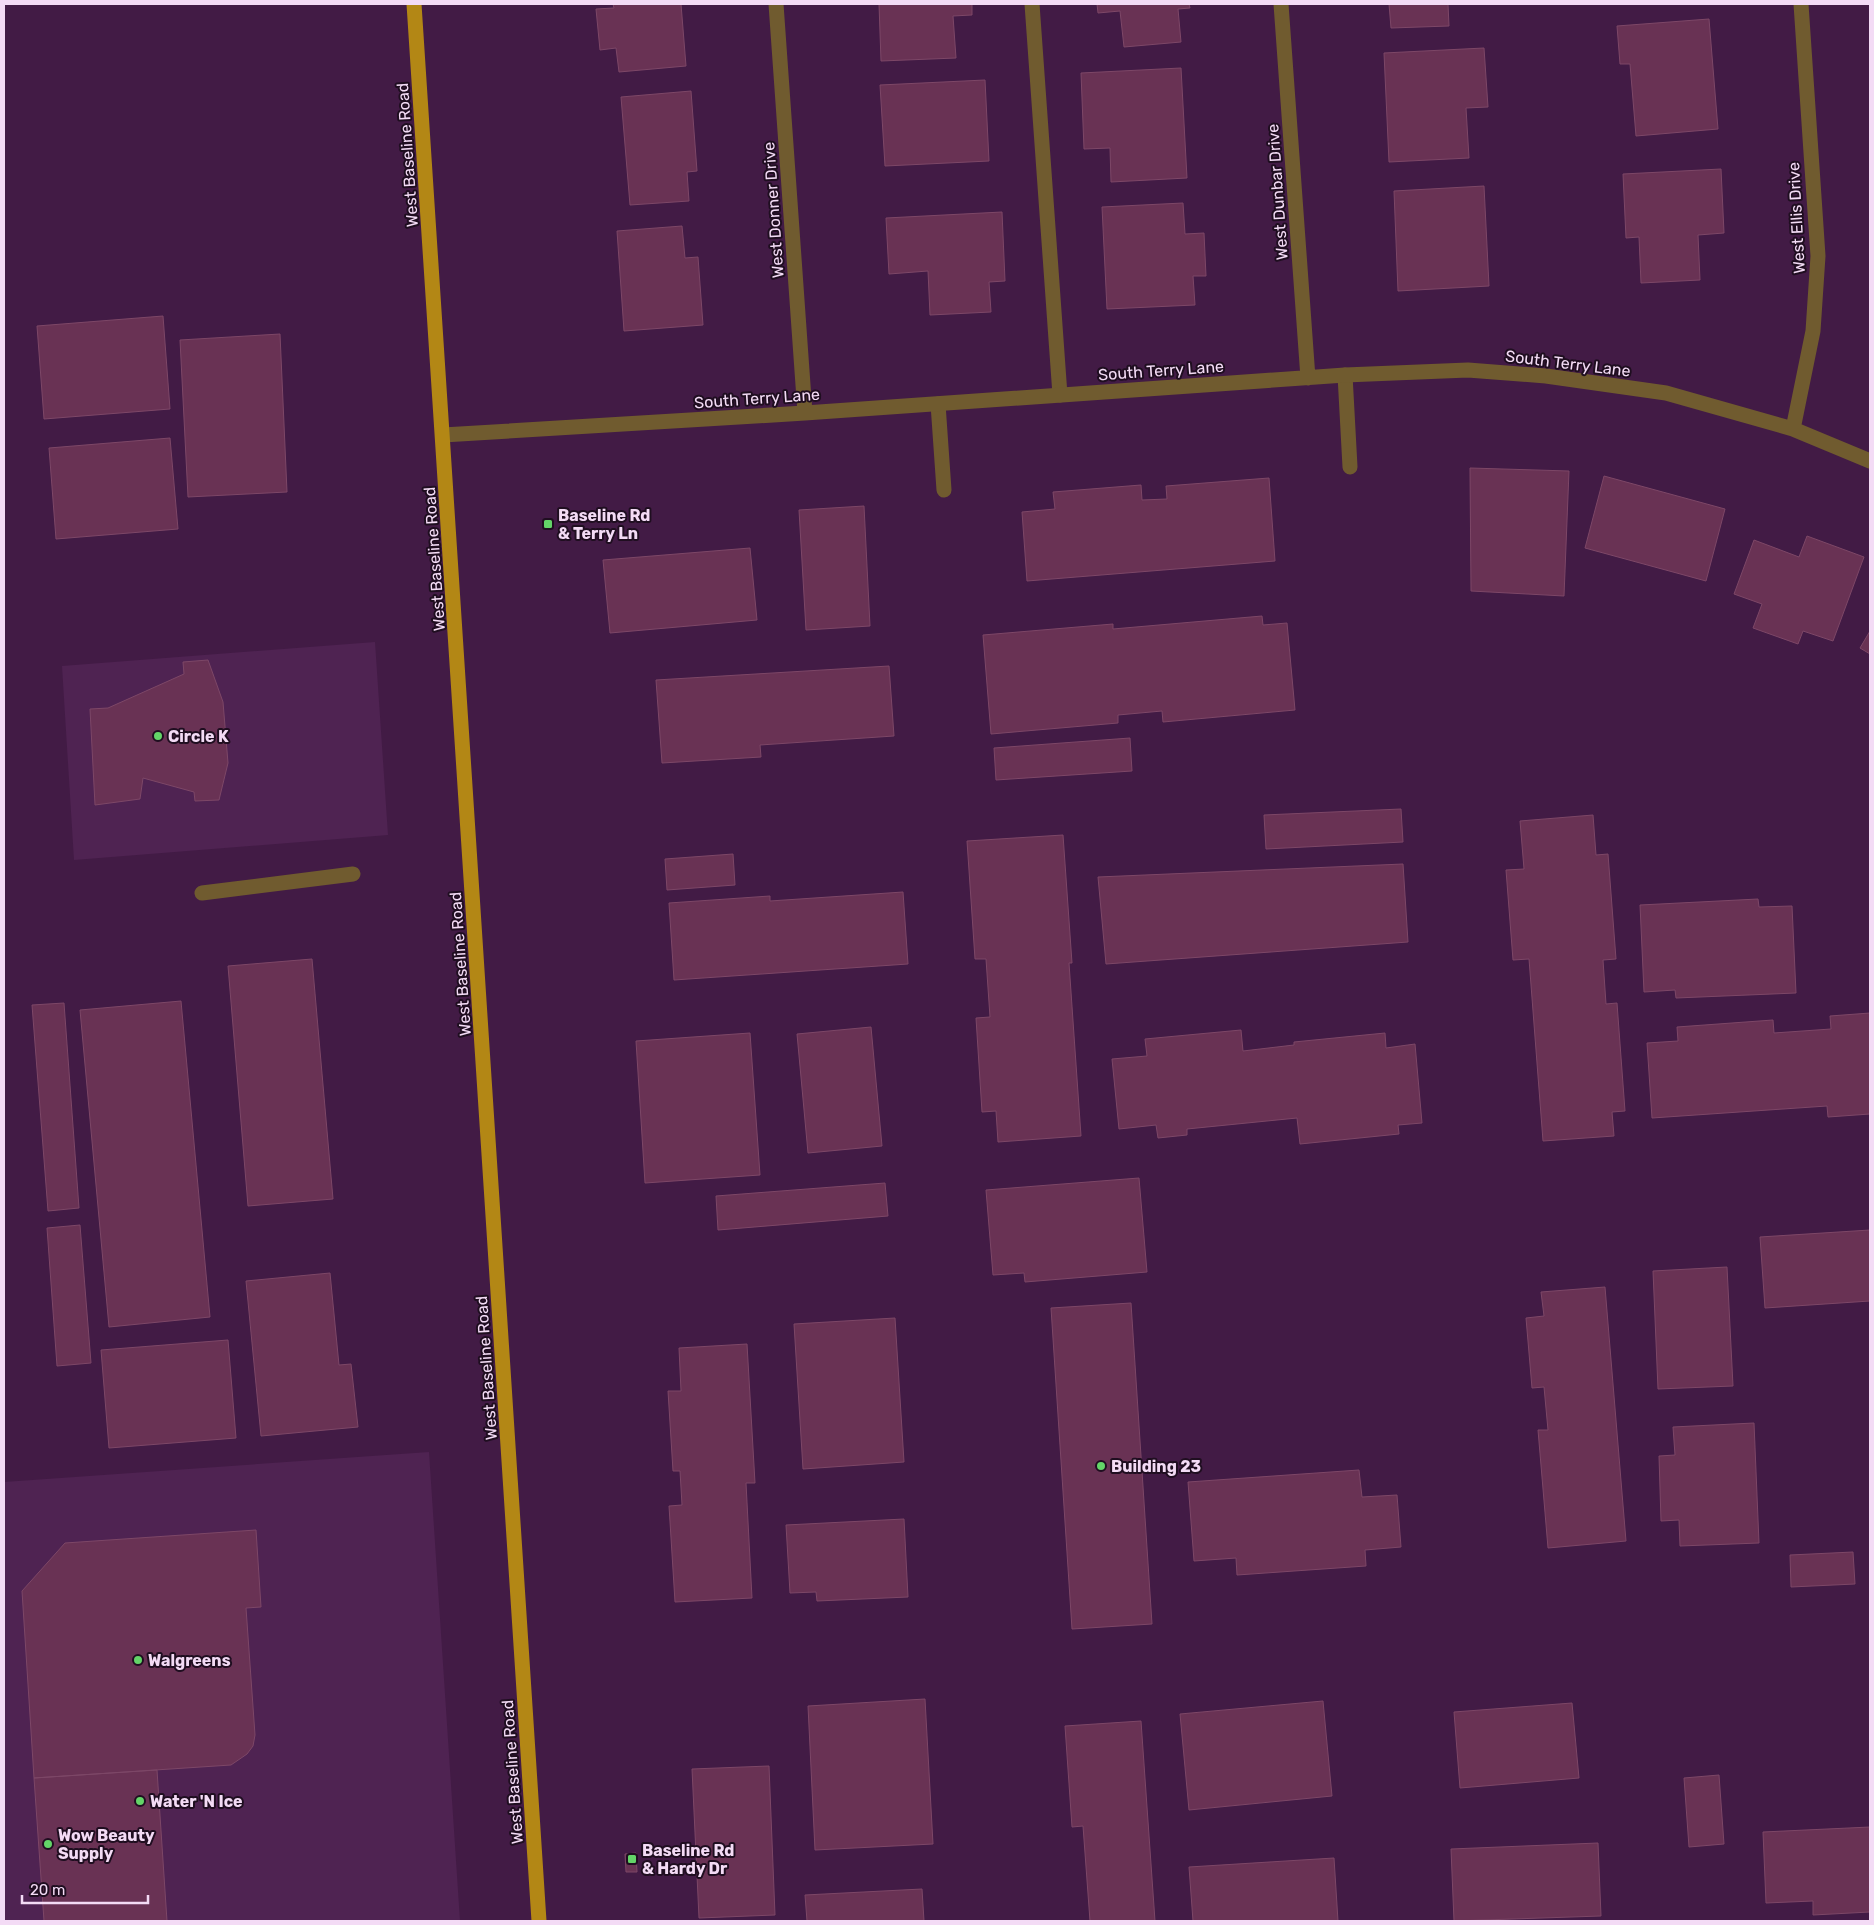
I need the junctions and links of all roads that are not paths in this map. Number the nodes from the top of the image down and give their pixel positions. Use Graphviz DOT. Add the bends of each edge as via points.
graph roads {
  1 [pos="414,4"];
  2 [pos="776,4"];
  3 [pos="1032,4"];
  4 [pos="1281,4"];
  5 [pos="1800,4"];
  6 [pos="1346,374"];
  7 [pos="1308,378"];
  8 [pos="1060,395"];
  9 [pos="938,404"];
  10 [pos="805,413"];
  11 [pos="1794,429"];
  12 [pos="443,435"];
  13 [pos="1870,461"];
  14 [pos="1350,466"];
  15 [pos="944,490"];
  16 [pos="353,874"];
  17 [pos="202,893"];
  18 [pos="539,1921"];
  1 -- 12 [label="main road, West Baseline Road"];
  2 -- 10 [label="street, West Donner Drive"];
  3 -- 8 [label="street"];
  4 -- 7 [label="street, West Dunbar Drive"];
  5 -- 11 [label="street, West Ellis Drive" via="1818,256 1812,331"];
  6 -- 7 [label="street, South Terry Lane"];
  6 -- 11 [label="street, South Terry Lane" via="1468,370 1546,376 1666,393"];
  6 -- 14 [label="street"];
  7 -- 8 [label="street, South Terry Lane"];
  8 -- 9 [label="street, South Terry Lane"];
  9 -- 10 [label="street, South Terry Lane"];
  9 -- 15 [label="street"];
  10 -- 12 [label="street, South Terry Lane"];
  11 -- 13 [label="street, South Terry Lane"];
  12 -- 18 [label="main road, West Baseline Road"];
  16 -- 17 [label="street"];
}
